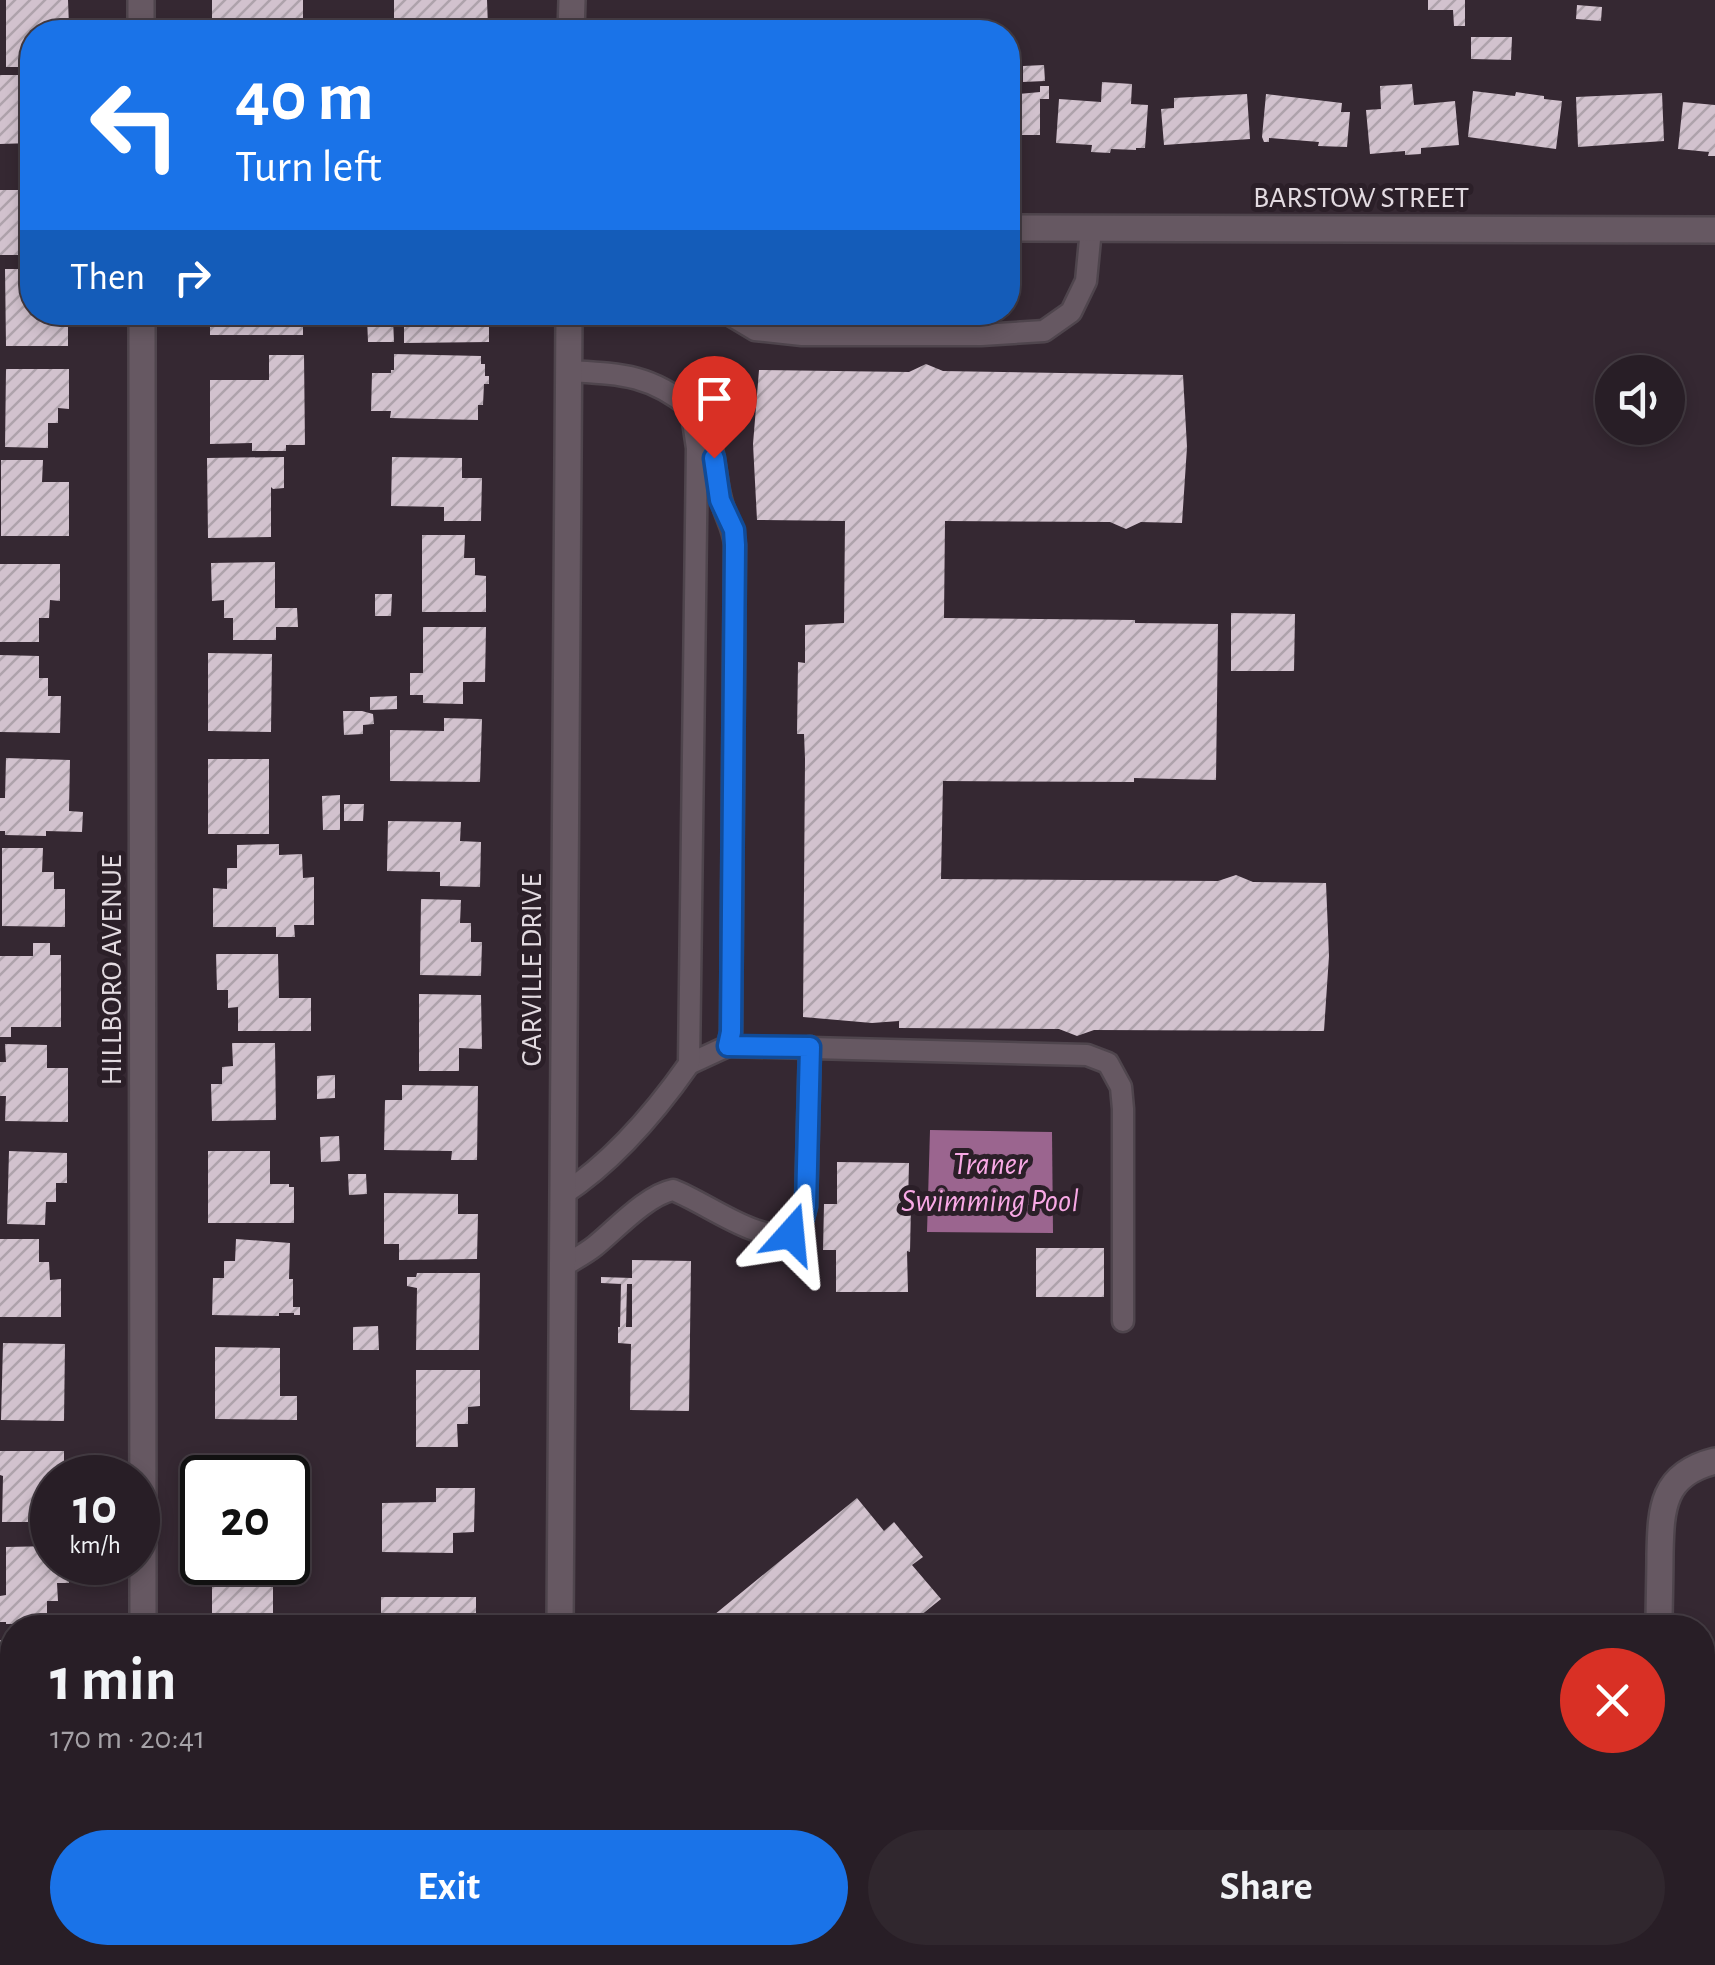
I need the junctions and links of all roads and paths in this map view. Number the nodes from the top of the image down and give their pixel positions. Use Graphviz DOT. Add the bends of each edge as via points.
graph roads {
  1 [pos="1020,228"];
  2 [pos="1090,229"];
  3 [pos="1715,230"];
  4 [pos="142,325"];
  5 [pos="569,325"];
  6 [pos="747,325"];
  7 [pos="568,370"];
  8 [pos="692,408"];
  9 [pos="728,1046"];
  10 [pos="810,1047"];
  11 [pos="690,1064"];
  12 [pos="562,1195"];
  13 [pos="562,1268"];
  14 [pos="1123,1321"];
  15 [pos="1715,1460"];
  16 [pos="143,1615"];
  17 [pos="560,1615"];
  18 [pos="1659,1615"];
  1 -- 2 [label="street, BARSTOW STREET"];
  2 -- 3 [label="street, BARSTOW STREET"];
  2 -- 6 [label="lane" via="1086,281 1071,312 1044,331 802,335"];
  4 -- 16 [label="street, HILLBORO AVENUE"];
  5 -- 7 [label="street, CARVILLE DRIVE"];
  7 -- 8 [label="lane" via="631,376 668,389"];
  7 -- 12 [label="street, CARVILLE DRIVE"];
  8 -- 9 [label="lane" via="708,432 735,545"];
  8 -- 11 [label="lane" via="697,448"];
  9 -- 10 [label="lane"];
  9 -- 11 [label="lane"];
  10 -- 13 [label="lane" via="806,1206 791,1234 762,1234 672,1190"];
  10 -- 14 [label="lane" via="1087,1055 1108,1063 1122,1109"];
  11 -- 12 [label="lane" via="592,1176"];
  12 -- 13 [label="street, CARVILLE DRIVE"];
  13 -- 17 [label="street, CARVILLE DRIVE"];
  15 -- 18 [label="street" via="1687,1472 1661,1511"];
}
